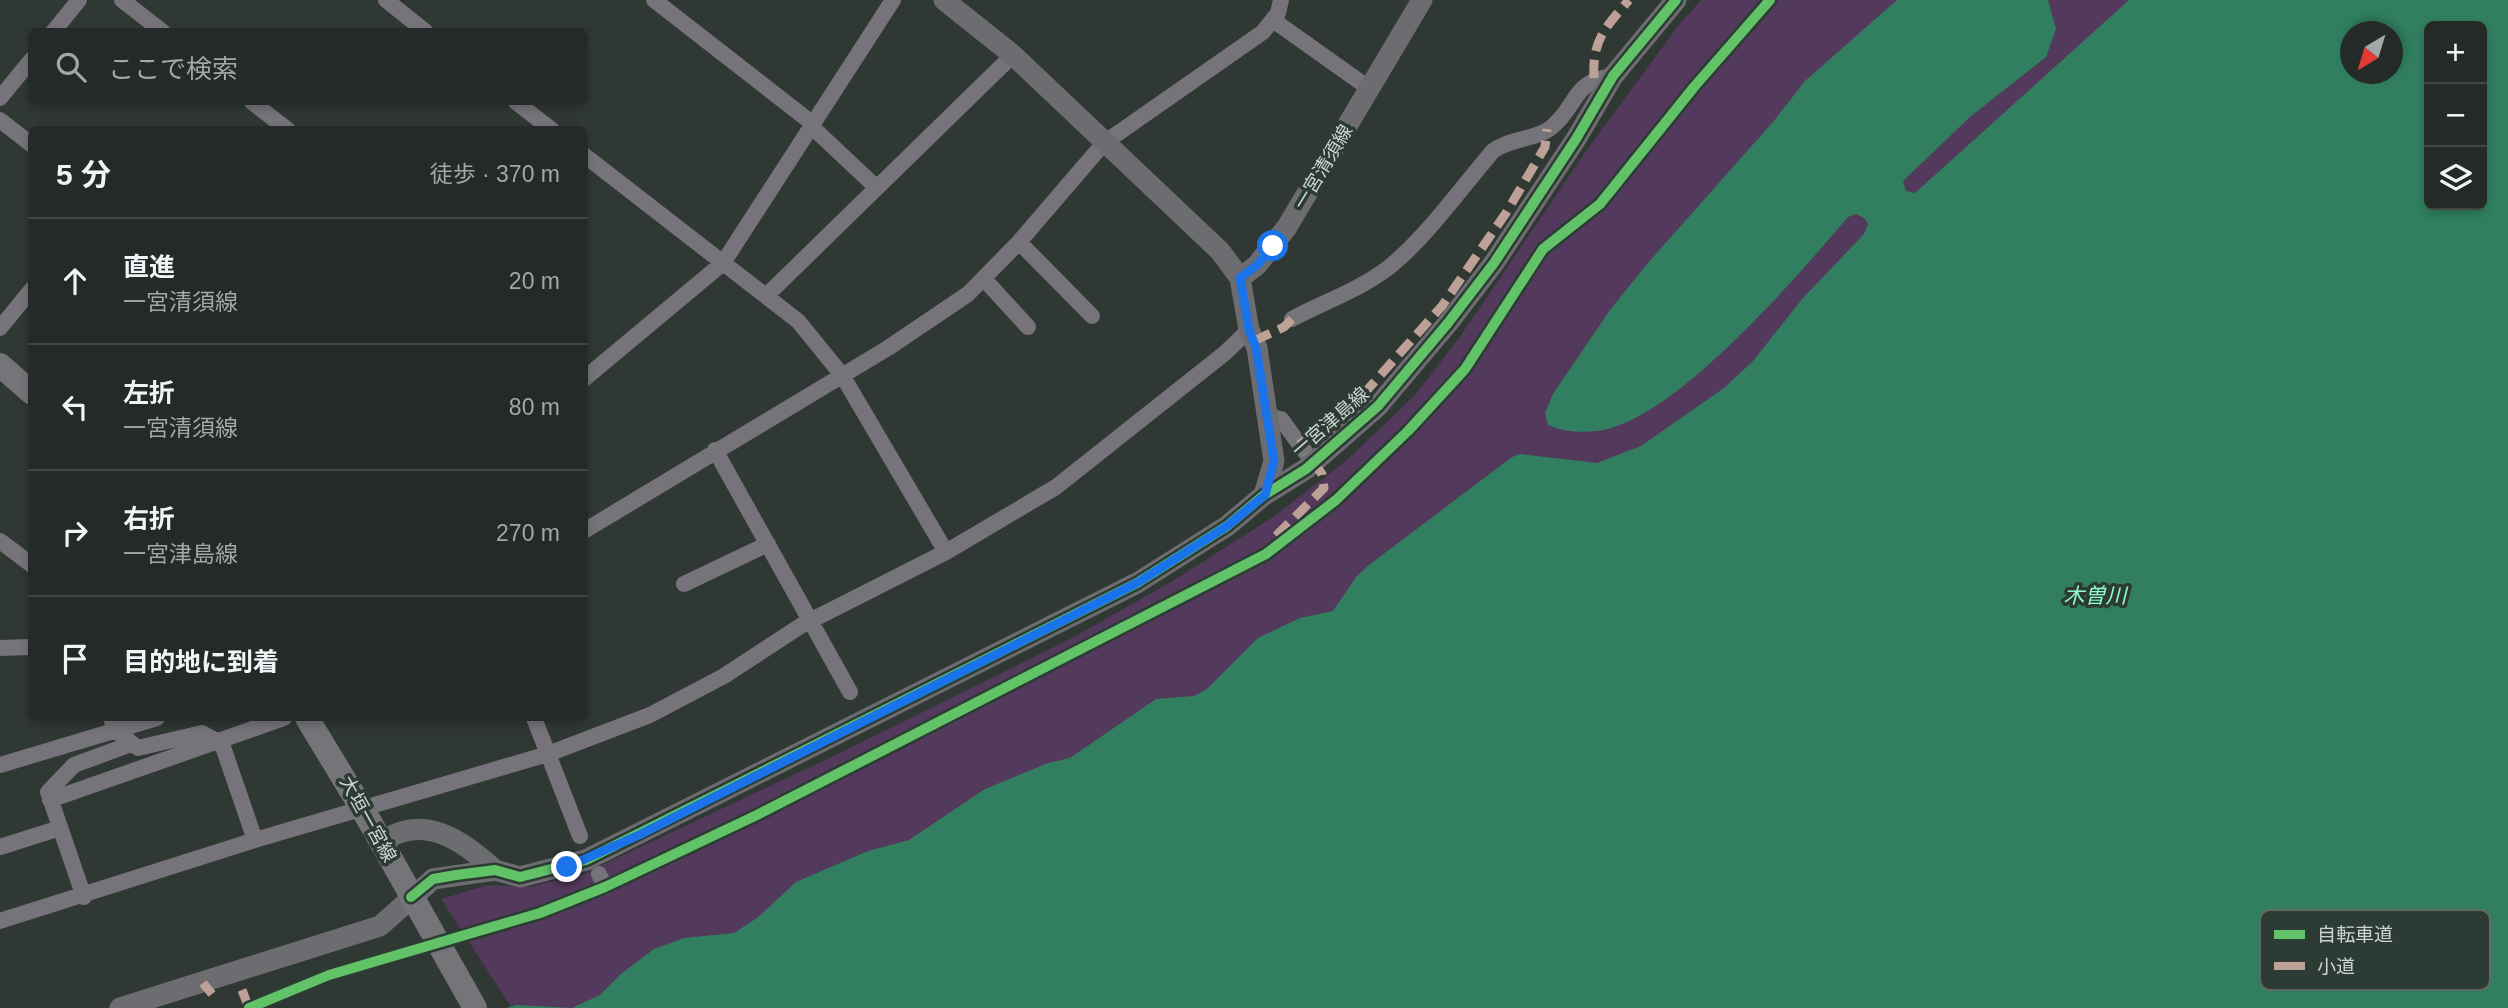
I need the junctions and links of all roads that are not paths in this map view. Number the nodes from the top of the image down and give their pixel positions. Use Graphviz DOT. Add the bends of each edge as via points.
graph roads {
  1 [pos="79,0"];
  2 [pos="122,0"];
  3 [pos="386,0"];
  4 [pos="654,0"];
  5 [pos="892,0"];
  6 [pos="944,0"];
  7 [pos="1281,0"];
  8 [pos="1422,0"];
  9 [pos="1676,0"];
  10 [pos="1273,20"];
  11 [pos="56,28"];
  12 [pos="158,28"];
  13 [pos="421,28"];
  14 [pos="1013,55"];
  15 [pos="28,64"];
  16 [pos="1613,76"];
  17 [pos="1370,89"];
  18 [pos="0,98"];
  19 [pos="256,105"];
  20 [pos="520,105"];
  21 [pos="0,120"];
  22 [pos="811,125"];
  23 [pos="283,126"];
  24 [pos="547,126"];
  25 [pos="28,142"];
  26 [pos="1104,144"];
  27 [pos="588,158"];
  28 [pos="877,188"];
  29 [pos="1019,242"];
  30 [pos="723,263"];
  31 [pos="1240,278"];
  32 [pos="985,279"];
  33 [pos="28,294"];
  34 [pos="766,296"];
  35 [pos="1092,316"];
  36 [pos="1292,319"];
  37 [pos="1028,327"];
  38 [pos="0,328"];
  39 [pos="1249,330"];
  40 [pos="0,365"];
  41 [pos="588,375"];
  42 [pos="842,375"];
  43 [pos="28,390"];
  44 [pos="1267,416"];
  45 [pos="715,450"];
  46 [pos="1306,453"];
  47 [pos="1265,495"];
  48 [pos="588,529"];
  49 [pos="0,541"];
  50 [pos="768,544"];
  51 [pos="946,552"];
  52 [pos="28,562"];
  53 [pos="684,584"];
  54 [pos="810,621"];
  55 [pos="28,647"];
  56 [pos="0,648"];
  57 [pos="850,692"];
  58 [pos="135,721"];
  59 [pos="274,721"];
  60 [pos="309,721"];
  61 [pos="535,721"];
  62 [pos="113,724"];
  63 [pos="214,740"];
  64 [pos="131,744"];
  65 [pos="548,754"];
  66 [pos="0,765"];
  67 [pos="50,800"];
  68 [pos="60,828"];
  69 [pos="375,832"];
  70 [pos="580,836"];
  71 [pos="255,840"];
  72 [pos="0,847"];
  73 [pos="495,870"];
  74 [pos="84,897"];
  75 [pos="411,897"];
  76 [pos="0,921"];
  77 [pos="120,1008"];
  78 [pos="475,1008"];
  1 -- 11 [label="street"];
  2 -- 12 [label="street"];
  3 -- 13 [label="street"];
  4 -- 22 [label="street"];
  5 -- 22 [label="street"];
  6 -- 14 [label="main road"];
  7 -- 10 [label="street"];
  8 -- 17 [label="main road, 一宮清須線"];
  9 -- 16 [label="main road, 一宮津島線"];
  10 -- 17 [label="street"];
  10 -- 26 [label="street" via="1242,48"];
  14 -- 26 [label="main road"];
  14 -- 28 [label="street"];
  15 -- 18 [label="street"];
  16 -- 36 [label="street" via="1594,78 1581,88 1552,127 1506,141 1493,151 1388,268"];
  16 -- 47 [label="main road, 一宮津島線" via="1494,263 1448,323 1378,406 1306,469"];
  17 -- 31 [label="main road, 一宮清須線" via="1287,227 1257,265"];
  19 -- 23 [label="street"];
  20 -- 24 [label="street"];
  21 -- 25 [label="street"];
  22 -- 28 [label="street"];
  22 -- 30 [label="street"];
  26 -- 29 [label="street"];
  26 -- 31 [label="main road" via="1220,251"];
  27 -- 30 [label="street"];
  28 -- 34 [label="street"];
  29 -- 32 [label="street"];
  29 -- 35 [label="street"];
  30 -- 34 [label="street"];
  30 -- 41 [label="street"];
  31 -- 39 [label="main road"];
  32 -- 37 [label="street"];
  32 -- 42 [label="street" via="940,314"];
  33 -- 38 [label="street"];
  34 -- 42 [label="street" via="798,321"];
  39 -- 44 [label="main road"];
  39 -- 51 [label="street" via="1056,487"];
  40 -- 43 [label="main road"];
  42 -- 45 [label="street"];
  42 -- 51 [label="street"];
  44 -- 46 [label="street" via="1281,419"];
  44 -- 47 [label="main road" via="1274,461"];
  45 -- 48 [label="street"];
  45 -- 50 [label="street"];
  47 -- 73 [label="main road, 一宮津島線" via="1227,526 1137,583 639,835 550,871 520,877"];
  49 -- 52 [label="street"];
  50 -- 53 [label="street"];
  50 -- 54 [label="street"];
  51 -- 54 [label="street"];
  54 -- 57 [label="street"];
  54 -- 65 [label="street" via="687,696"];
  55 -- 56 [label="street"];
  58 -- 62 [label="street"];
  59 -- 63 [label="street"];
  60 -- 69 [label="main road, 大垣一宮線, bridge"];
  61 -- 65 [label="street"];
  62 -- 64 [label="street"];
  62 -- 66 [label="street"];
  63 -- 64 [label="street" via="202,733 138,748"];
  63 -- 67 [label="street"];
  63 -- 71 [label="street" via="222,744"];
  64 -- 67 [label="street" via="74,765 48,792"];
  65 -- 70 [label="street"];
  65 -- 71 [label="street"];
  67 -- 68 [label="street"];
  68 -- 72 [label="street"];
  68 -- 74 [label="street"];
  69 -- 73 [label="main road" via="390,836 413,830 445,834 466,844"];
  69 -- 75 [label="main road, 大垣一宮線"];
  71 -- 74 [label="street"];
  73 -- 75 [label="main road, 一宮津島線" via="433,879"];
  74 -- 76 [label="street"];
  75 -- 77 [label="main road, 一宮津島線" via="380,926"];
  75 -- 78 [label="main road, 大垣一宮線"];
}
